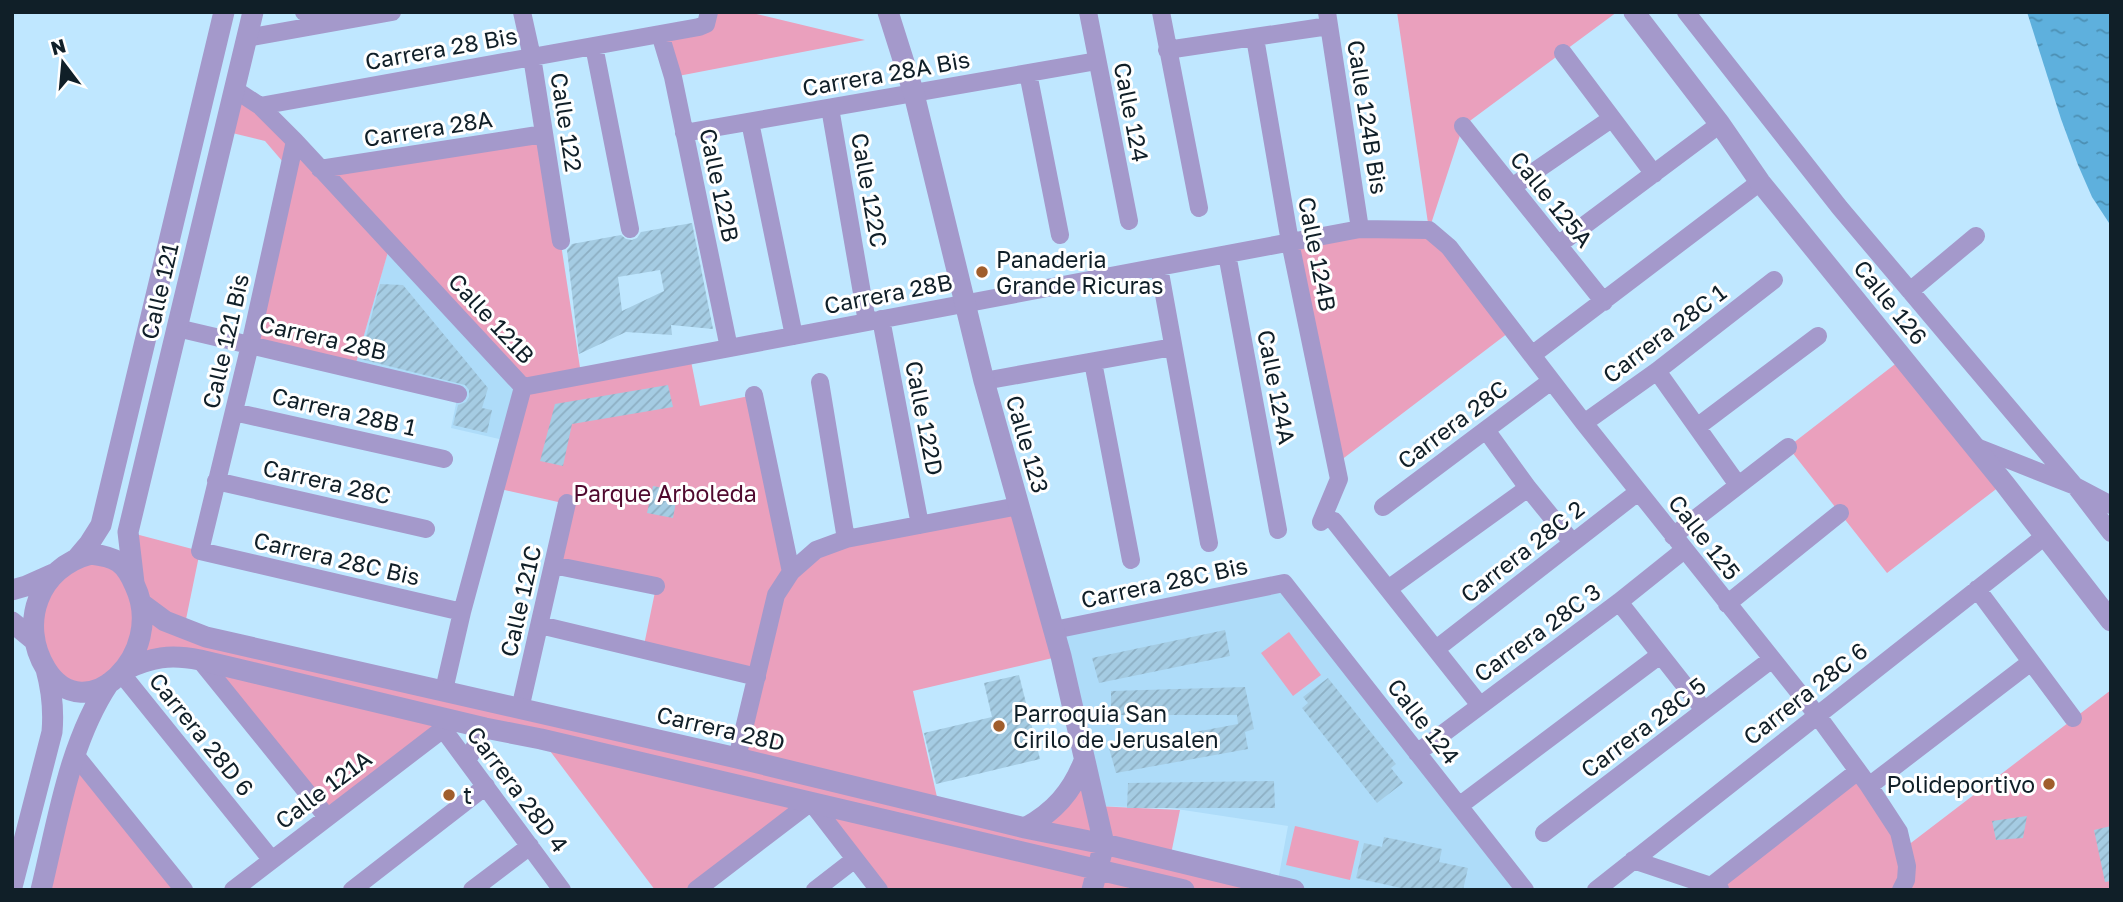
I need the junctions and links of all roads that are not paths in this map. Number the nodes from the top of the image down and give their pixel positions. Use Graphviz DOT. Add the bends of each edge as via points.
graph roads {
  1 [pos="224,12"];
  2 [pos="253,12"];
  3 [pos="304,12"];
  4 [pos="392,12"];
  5 [pos="522,12"];
  6 [pos="888,12"];
  7 [pos="1088,12"];
  8 [pos="1161,12"];
  9 [pos="1634,12"];
  10 [pos="1686,12"];
  11 [pos="709,15"];
  12 [pos="1328,19"];
  13 [pos="337,22"];
  14 [pos="660,34"];
  15 [pos="246,38"];
  16 [pos="1255,38"];
  17 [pos="594,46"];
  18 [pos="1167,50"];
  19 [pos="1563,53"];
  20 [pos="532,57"];
  21 [pos="1097,61"];
  22 [pos="1028,73"];
  23 [pos="234,89"];
  24 [pos="914,94"];
  25 [pos="260,106"];
  26 [pos="831,108"];
  27 [pos="1611,119"];
  28 [pos="750,122"];
  29 [pos="1720,124"];
  30 [pos="1463,126"];
  31 [pos="684,133"];
  32 [pos="544,134"];
  33 [pos="295,141"];
  34 [pos="320,169"];
  35 [pos="1654,174"];
  36 [pos="1760,181"];
  37 [pos="1512,187"];
  38 [pos="1199,208"];
  39 [pos="1129,221"];
  40 [pos="630,229"];
  41 [pos="1360,229"];
  42 [pos="1429,230"];
  43 [pos="1060,235"];
  44 [pos="1976,236"];
  45 [pos="561,241"];
  46 [pos="1290,242"];
  47 [pos="1558,245"];
  48 [pos="1227,254"];
  49 [pos="1159,267"];
  50 [pos="1774,279"];
  51 [pos="1910,291"];
  52 [pos="1604,302"];
  53 [pos="966,304"];
  54 [pos="874,321"];
  55 [pos="177,328"];
  56 [pos="794,336"];
  57 [pos="1818,336"];
  58 [pos="250,345"];
  59 [pos="1173,347"];
  60 [pos="729,348"];
  61 [pos="1532,355"];
  62 [pos="1093,362"];
  63 [pos="1657,371"];
  64 [pos="1551,380"];
  65 [pos="984,381"];
  66 [pos="821,382"];
  67 [pos="523,387"];
  68 [pos="458,394"];
  69 [pos="754,395"];
  70 [pos="234,412"];
  71 [pos="1584,424"];
  72 [pos="1697,427"];
  73 [pos="1486,430"];
  74 [pos="1788,446"];
  75 [pos="1974,446"];
  76 [pos="444,459"];
  77 [pos="216,481"];
  78 [pos="1738,485"];
  79 [pos="2075,486"];
  80 [pos="1528,488"];
  81 [pos="1638,492"];
  82 [pos="567,503"];
  83 [pos="2111,505"];
  84 [pos="1018,506"];
  85 [pos="1383,507"];
  86 [pos="1840,513"];
  87 [pos="920,525"];
  88 [pos="426,529"];
  89 [pos="1278,530"];
  90 [pos="2111,533"];
  91 [pos="2045,536"];
  92 [pos="846,539"];
  93 [pos="1572,542"];
  94 [pos="1209,543"];
  95 [pos="1678,543"];
  96 [pos="200,551"];
  97 [pos="78,557"];
  98 [pos="1131,559"];
  99 [pos="553,565"];
  100 [pos="791,572"];
  101 [pos="55,573"];
  102 [pos="134,583"];
  103 [pos="1284,583"];
  104 [pos="656,586"];
  105 [pos="1388,589"];
  106 [pos="1977,589"];
  107 [pos="12,590"];
  108 [pos="1619,601"];
  109 [pos="142,604"];
  110 [pos="1727,604"];
  111 [pos="462,612"];
  112 [pos="2111,621"];
  113 [pos="12,622"];
  114 [pos="540,625"];
  115 [pos="1054,630"];
  116 [pos="35,641"];
  117 [pos="1436,649"];
  118 [pos="1660,655"];
  119 [pos="1772,659"];
  120 [pos="200,660"];
  121 [pos="2031,662"];
  122 [pos="45,667"];
  123 [pos="118,675"];
  124 [pos="757,677"];
  125 [pos="444,690"];
  126 [pos="1479,704"];
  127 [pos="520,709"];
  128 [pos="1704,710"];
  129 [pos="1817,715"];
  130 [pos="2073,718"];
  131 [pos="441,722"];
  132 [pos="485,728"];
  133 [pos="1418,752"];
  134 [pos="76,756"];
  135 [pos="737,758"];
  136 [pos="467,761"];
  137 [pos="1084,761"];
  138 [pos="1863,779"];
  139 [pos="486,786"];
  140 [pos="811,802"];
  141 [pos="1459,806"];
  142 [pos="327,817"];
  143 [pos="1025,828"];
  144 [pos="1544,833"];
  145 [pos="1104,844"];
  146 [pos="530,846"];
  147 [pos="271,859"];
  148 [pos="855,859"];
  149 [pos="1633,860"];
  150 [pos="1098,868"];
  151 [pos="12,887"];
  152 [pos="1717,888"];
  153 [pos="41,890"];
  154 [pos="184,890"];
  155 [pos="233,890"];
  156 [pos="352,890"];
  157 [pos="472,890"];
  158 [pos="562,890"];
  159 [pos="696,890"];
  160 [pos="815,890"];
  161 [pos="879,890"];
  162 [pos="1092,890"];
  163 [pos="1184,890"];
  164 [pos="1294,890"];
  165 [pos="1525,890"];
  166 [pos="1596,890"];
  167 [pos="1901,890"];
  1 -- 97 [label="street, Calle 121" via="101,525"];
  2 -- 15 [label="street, Calle 121"];
  3 -- 13 [label="street"];
  4 -- 13 [label="street"];
  5 -- 20 [label="street, Calle 122"];
  6 -- 24 [label="street, Calle 123"];
  7 -- 21 [label="street, Calle 124"];
  8 -- 18 [label="street"];
  9 -- 29 [label="street, Calle 126"];
  10 -- 51 [label="street"];
  11 -- 14 [label="street, Carrera 28 Bis" via="699,27"];
  12 -- 16 [label="street"];
  12 -- 41 [label="street, Calle 124B Bis"];
  13 -- 15 [label="street"];
  14 -- 17 [label="street, Carrera 28 Bis"];
  14 -- 31 [label="street, Calle 122B"];
  15 -- 23 [label="street, Calle 121"];
  16 -- 18 [label="street"];
  16 -- 46 [label="street, Calle 124B"];
  17 -- 20 [label="street, Carrera 28 Bis"];
  17 -- 40 [label="street"];
  18 -- 38 [label="street"];
  19 -- 27 [label="street"];
  20 -- 25 [label="street, Carrera 28 Bis"];
  20 -- 32 [label="street, Calle 122"];
  21 -- 22 [label="street, Carrera 28A Bis"];
  21 -- 39 [label="street, Calle 124"];
  22 -- 24 [label="street, Carrera 28A Bis"];
  22 -- 43 [label="street"];
  23 -- 25 [label="street, Calle 121B"];
  23 -- 55 [label="street, Calle 121"];
  24 -- 26 [label="street, Carrera 28A Bis"];
  24 -- 53 [label="street, Calle 123"];
  25 -- 33 [label="street, Calle 121B"];
  26 -- 28 [label="street, Carrera 28A Bis"];
  26 -- 54 [label="street, Calle 122C"];
  27 -- 35 [label="street"];
  27 -- 37 [label="street"];
  28 -- 31 [label="street, Carrera 28A Bis"];
  28 -- 56 [label="street, Calle 122B"];
  29 -- 35 [label="street"];
  29 -- 36 [label="street, Calle 126"];
  30 -- 37 [label="street, Calle 125A"];
  31 -- 60 [label="street, Calle 122B"];
  32 -- 34 [label="street, Carrera 28A"];
  32 -- 45 [label="street, Calle 122"];
  33 -- 34 [label="street, Calle 121B"];
  33 -- 58 [label="street, Calle 121 Bis"];
  34 -- 67 [label="street, Calle 121B"];
  35 -- 47 [label="street"];
  36 -- 52 [label="street"];
  36 -- 75 [label="street, Calle 126"];
  37 -- 47 [label="street, Calle 125A"];
  41 -- 42 [label="street, Carrera 28B"];
  41 -- 46 [label="street, Carrera 28B"];
  42 -- 61 [label="street, Calle 125" via="1449,247"];
  44 -- 51 [label="street"];
  46 -- 48 [label="street, Carrera 28B"];
  46 -- 105 [label="street, Calle 124B" via="1339,479 1327,521"];
  47 -- 52 [label="street, Calle 125A"];
  48 -- 49 [label="street, Carrera 28B"];
  48 -- 89 [label="street, Calle 124A"];
  49 -- 53 [label="street, Carrera 28B"];
  49 -- 59 [label="street"];
  50 -- 63 [label="street, Carrera 28C 1"];
  51 -- 79 [label="street"];
  52 -- 61 [label="street"];
  53 -- 54 [label="street, Carrera 28B"];
  53 -- 65 [label="street, Calle 123"];
  54 -- 56 [label="street, Carrera 28B"];
  54 -- 87 [label="street, Calle 122D"];
  55 -- 58 [label="street, Carrera 28B"];
  55 -- 102 [label="street, Calle 121" via="128,532"];
  56 -- 60 [label="street, Carrera 28B"];
  57 -- 72 [label="street"];
  58 -- 68 [label="street, Carrera 28B"];
  58 -- 70 [label="street, Calle 121 Bis"];
  59 -- 62 [label="street"];
  59 -- 94 [label="street"];
  60 -- 67 [label="street, Carrera 28B"];
  61 -- 64 [label="street, Calle 125"];
  62 -- 65 [label="street"];
  62 -- 98 [label="street"];
  63 -- 71 [label="street, Carrera 28C 1"];
  63 -- 72 [label="street"];
  64 -- 71 [label="street, Calle 125"];
  64 -- 73 [label="street, Carrera 28C"];
  65 -- 84 [label="street, Calle 123"];
  66 -- 92 [label="street"];
  67 -- 111 [label="street, Calle 121B"];
  69 -- 100 [label="street"];
  70 -- 76 [label="street, Carrera 28B 1"];
  70 -- 77 [label="street, Calle 121 Bis"];
  71 -- 81 [label="street, Calle 125"];
  72 -- 78 [label="street"];
  73 -- 80 [label="street"];
  73 -- 85 [label="street, Carrera 28C"];
  74 -- 78 [label="street, Carrera 28C 3"];
  75 -- 79 [label="street"];
  75 -- 91 [label="street, Calle 126"];
  77 -- 88 [label="street, Carrera 28C"];
  77 -- 96 [label="street, Calle 121 Bis"];
  78 -- 95 [label="street, Carrera 28C 3"];
  79 -- 83 [label="street"];
  79 -- 90 [label="street"];
  80 -- 93 [label="street"];
  80 -- 105 [label="street"];
  81 -- 93 [label="street, Carrera 28C 2"];
  81 -- 95 [label="street, Calle 125"];
  82 -- 99 [label="street, Calle 121C"];
  84 -- 87 [label="street"];
  84 -- 115 [label="street, Calle 123"];
  86 -- 110 [label="street"];
  87 -- 92 [label="street"];
  91 -- 106 [label="street, Carrera 28C 6"];
  91 -- 112 [label="street, Calle 126"];
  92 -- 100 [label="street" via="816,550"];
  93 -- 117 [label="street, Carrera 28C 2"];
  95 -- 108 [label="street, Carrera 28C 3"];
  95 -- 110 [label="street, Calle 125"];
  96 -- 111 [label="street, Carrera 28C Bis"];
  97 -- 101 [label="street"];
  97 -- 102 [label="street" via="91,554 118,560"];
  99 -- 104 [label="street"];
  99 -- 114 [label="street, Calle 121C"];
  100 -- 124 [label="street" via="776,595"];
  101 -- 107 [label="street"];
  101 -- 116 [label="street" via="37,601"];
  102 -- 109 [label="street"];
  103 -- 115 [label="street, Carrera 28C Bis"];
  103 -- 133 [label="street, Calle 124"];
  105 -- 117 [label="street"];
  106 -- 121 [label="street"];
  106 -- 129 [label="street, Carrera 28C 6"];
  108 -- 118 [label="street"];
  108 -- 126 [label="street, Carrera 28C 3"];
  109 -- 123 [label="street" via="141,639"];
  109 -- 125 [label="street, Carrera 28D" via="165,621 206,637"];
  110 -- 119 [label="street, Calle 125"];
  111 -- 125 [label="street, Calle 121B"];
  113 -- 116 [label="street"];
  114 -- 124 [label="street"];
  114 -- 127 [label="street, Calle 121C"];
  115 -- 137 [label="street, Calle 123"];
  116 -- 122 [label="street"];
  117 -- 126 [label="street"];
  118 -- 128 [label="street"];
  118 -- 141 [label="street"];
  119 -- 128 [label="street, Carrera 28C 5"];
  119 -- 129 [label="street, Calle 125"];
  120 -- 123 [label="street" via="161,657 142,661"];
  120 -- 131 [label="street"];
  120 -- 142 [label="street"];
  121 -- 130 [label="street"];
  121 -- 138 [label="street"];
  122 -- 123 [label="street" via="57,682 75,690 93,690"];
  122 -- 151 [label="street" via="54,710 52,732"];
  123 -- 134 [label="street" via="89,718"];
  123 -- 147 [label="street, Carrera 28D 6"];
  124 -- 135 [label="street"];
  125 -- 127 [label="street, Carrera 28D"];
  126 -- 133 [label="street, Carrera 28C 3"];
  127 -- 135 [label="street, Carrera 28D"];
  128 -- 144 [label="street, Carrera 28C 5"];
  129 -- 138 [label="street, Calle 125"];
  129 -- 149 [label="street, Carrera 28C 6"];
  131 -- 132 [label="street"];
  131 -- 136 [label="street, Carrera 28D 4"];
  131 -- 142 [label="street, Calle 121A"];
  132 -- 136 [label="street"];
  132 -- 140 [label="street"];
  133 -- 141 [label="street, Calle 124"];
  134 -- 153 [label="street"];
  134 -- 154 [label="street"];
  135 -- 143 [label="street, Carrera 28D"];
  136 -- 139 [label="street, Carrera 28D 4"];
  137 -- 143 [label="street" via="1068,794"];
  137 -- 145 [label="street, Calle 123"];
  138 -- 152 [label="street"];
  138 -- 167 [label="street, Calle 125" via="1899,832 1907,866"];
  139 -- 146 [label="street, Carrera 28D 4"];
  139 -- 156 [label="street"];
  140 -- 148 [label="street"];
  140 -- 150 [label="street"];
  140 -- 159 [label="street"];
  141 -- 165 [label="street, Calle 124"];
  142 -- 147 [label="street, Calle 121A"];
  143 -- 145 [label="street, Carrera 28D"];
  145 -- 150 [label="street, Calle 123"];
  145 -- 164 [label="street, Carrera 28D"];
  146 -- 157 [label="street"];
  146 -- 158 [label="street, Carrera 28D 4"];
  147 -- 155 [label="street, Calle 121A"];
  148 -- 160 [label="street"];
  148 -- 161 [label="street"];
  149 -- 152 [label="street"];
  149 -- 166 [label="street, Carrera 28C 6"];
  150 -- 162 [label="street, Calle 123"];
  150 -- 163 [label="street"];
}
